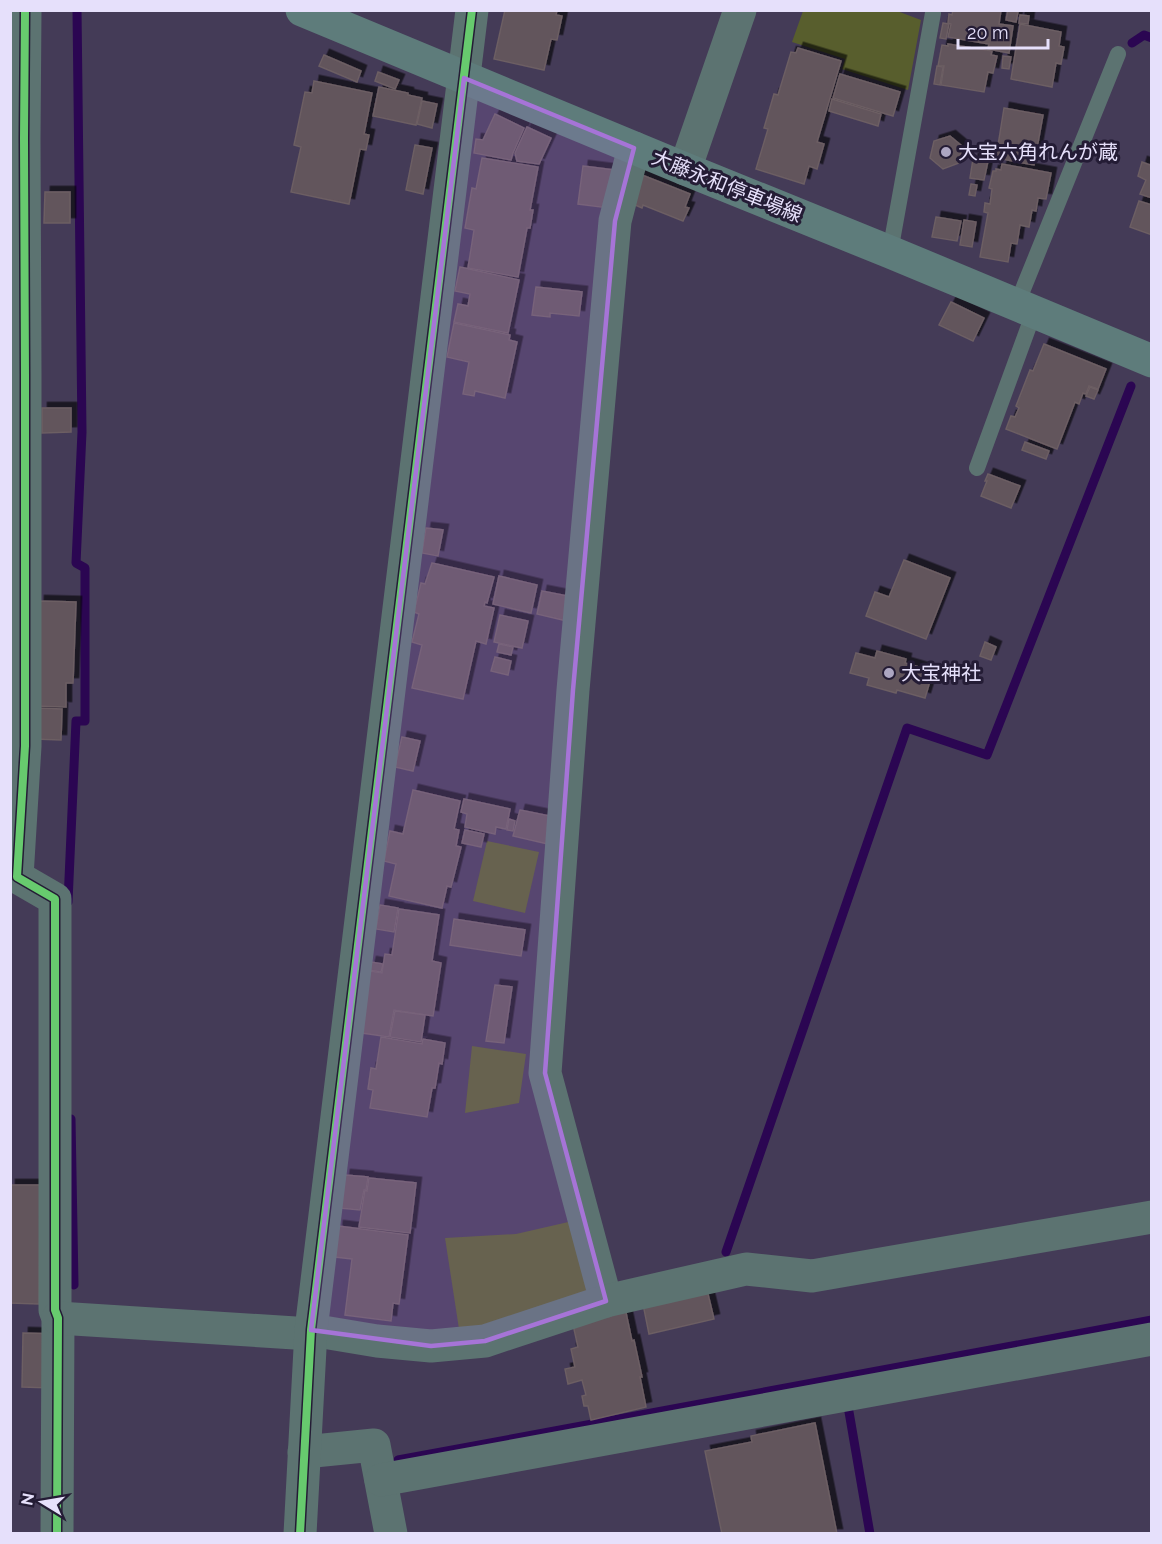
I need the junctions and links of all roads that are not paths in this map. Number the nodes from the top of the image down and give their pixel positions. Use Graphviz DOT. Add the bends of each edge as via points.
graph roads {
  1 [pos="26,10"];
  2 [pos="302,10"];
  3 [pos="472,10"];
  4 [pos="740,10"];
  5 [pos="933,13"];
  6 [pos="1118,54"];
  7 [pos="464,78"];
  8 [pos="634,148"];
  9 [pos="685,169"];
  10 [pos="891,252"];
  11 [pos="1025,308"];
  12 [pos="1152,360"];
  13 [pos="977,468"];
  14 [pos="1152,1217"];
  15 [pos="606,1300"];
  16 [pos="58,1318"];
  17 [pos="311,1332"];
  18 [pos="1152,1339"];
  19 [pos="304,1452"];
  20 [pos="381,1480"];
  21 [pos="57,1533"];
  22 [pos="300,1533"];
  23 [pos="391,1533"];
  1 -- 16 [label="street" via="25,746 17,877 55,899"];
  2 -- 7 [label="main road, 大藤永和停車場線"];
  3 -- 7 [label="street"];
  4 -- 9 [label="street"];
  5 -- 10 [label="lane"];
  6 -- 11 [label="lane"];
  7 -- 8 [label="main road, 大藤永和停車場線"];
  7 -- 17 [label="street"];
  8 -- 9 [label="main road, 大藤永和停車場線"];
  8 -- 15 [label="street" via="615,220 573,690 546,1073"];
  9 -- 10 [label="main road, 大藤永和停車場線"];
  10 -- 11 [label="main road, 大藤永和停車場線"];
  11 -- 12 [label="main road, 大藤永和停車場線"];
  11 -- 13 [label="lane"];
  14 -- 15 [label="street" via="812,1276 746,1269"];
  15 -- 17 [label="street" via="485,1341 431,1346"];
  16 -- 17 [label="street"];
  16 -- 21 [label="street"];
  17 -- 19 [label="street"];
  18 -- 20 [label="street"];
  19 -- 20 [label="street" via="374,1444"];
  19 -- 22 [label="street"];
  20 -- 23 [label="street"];
}
